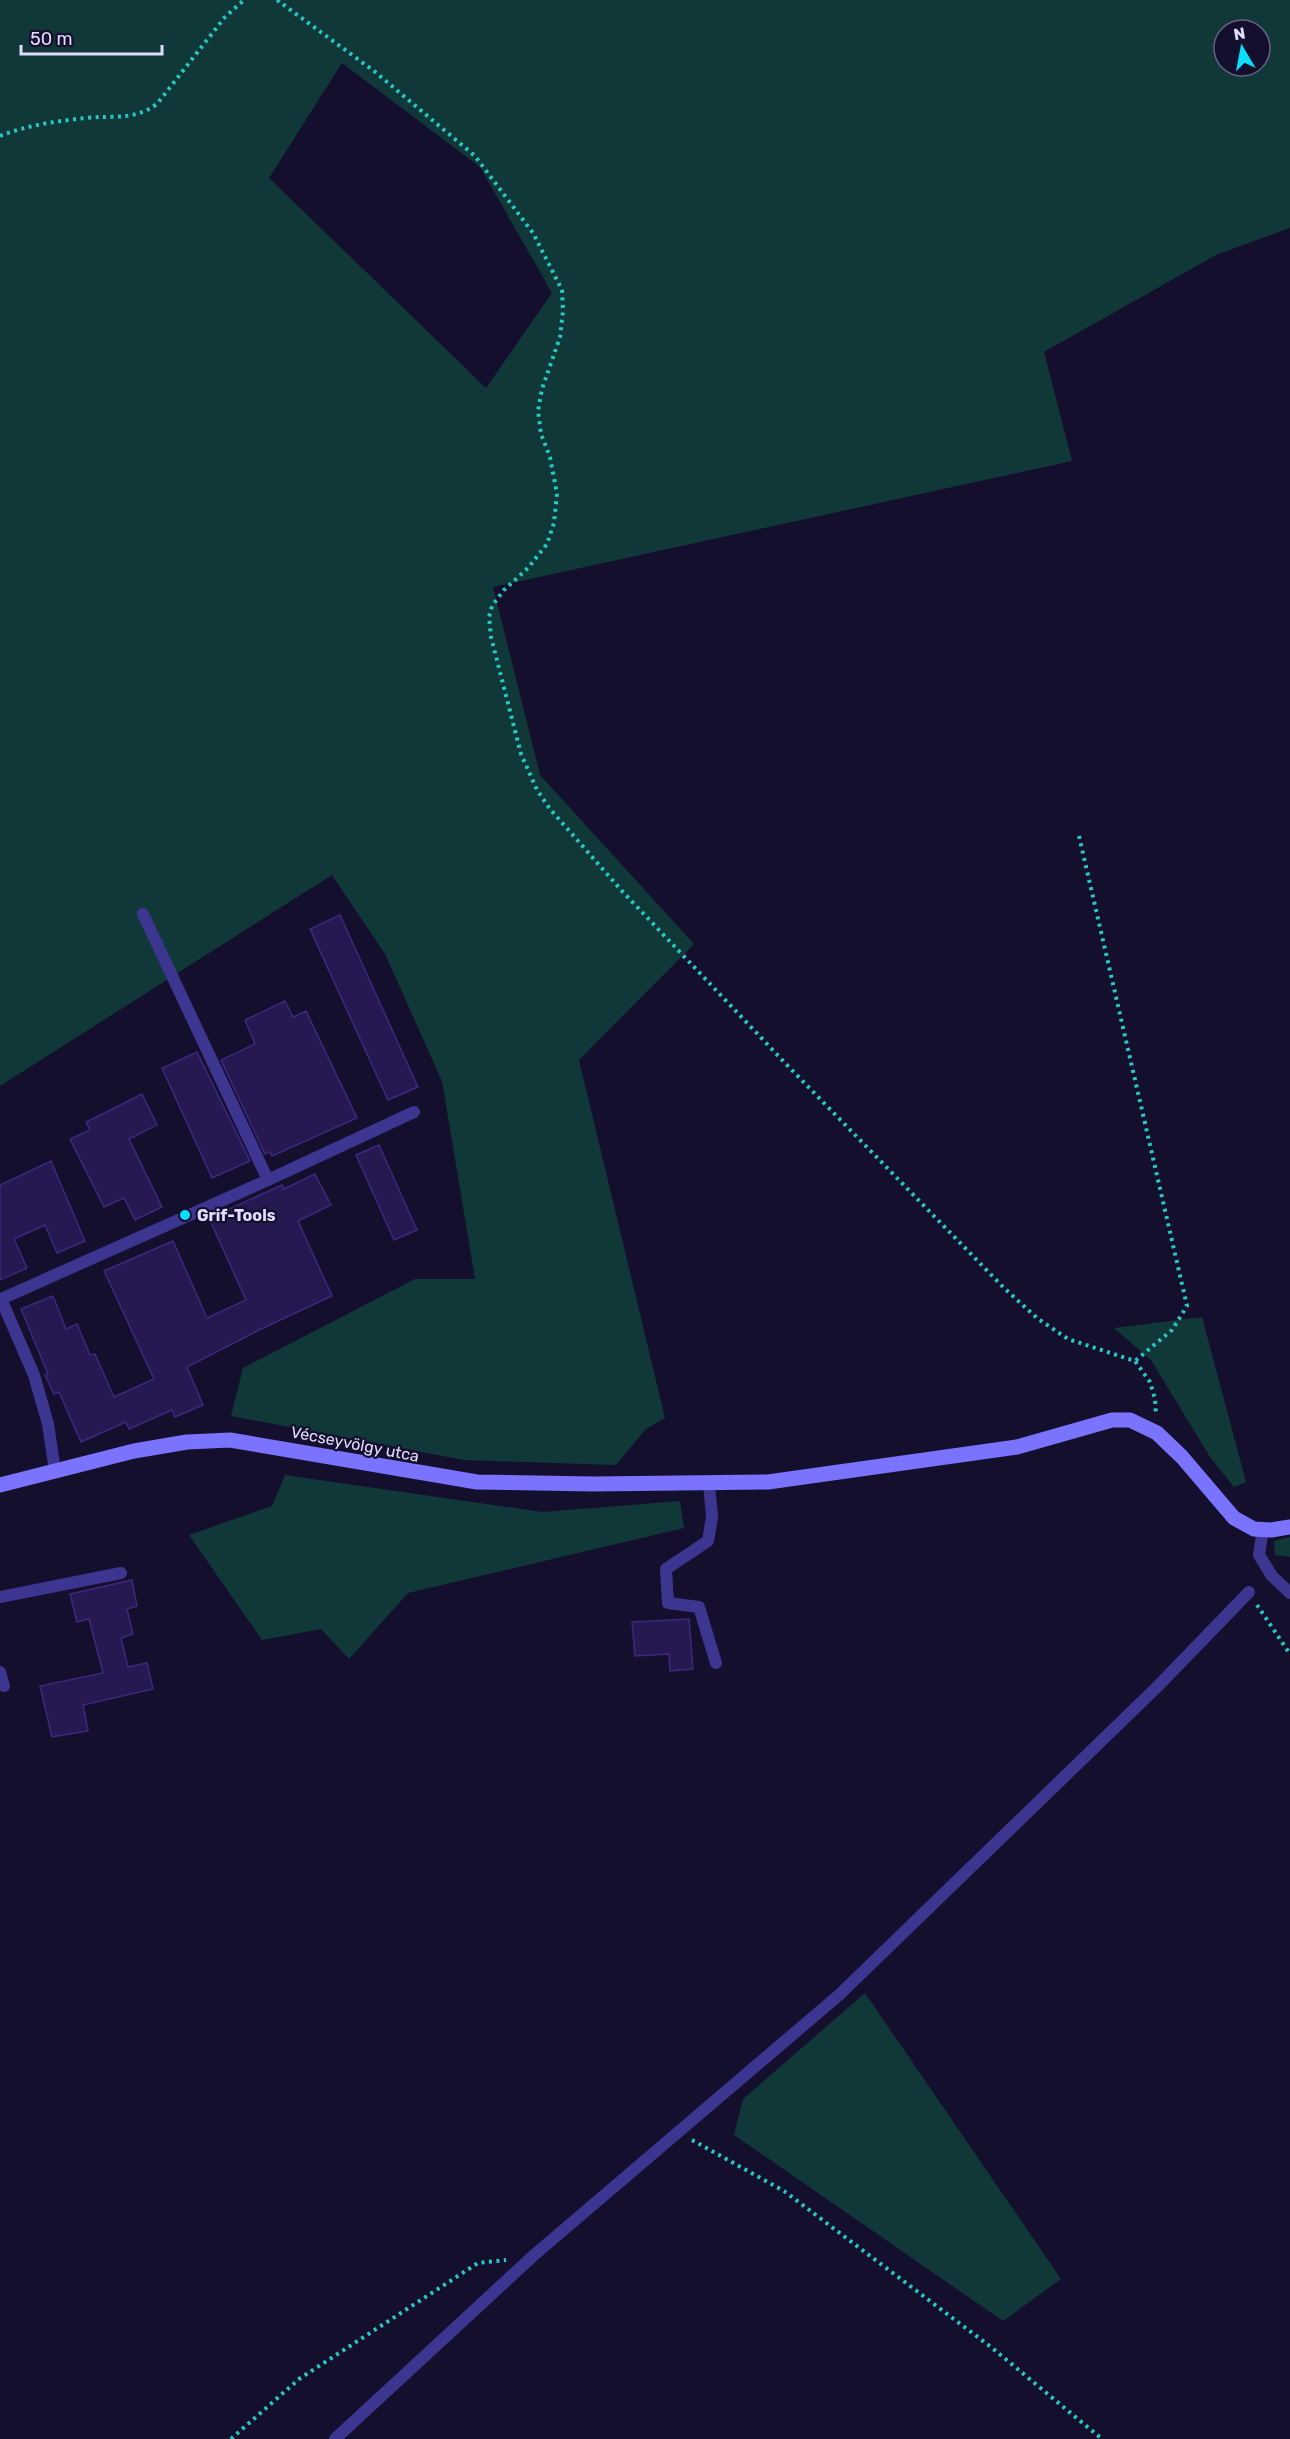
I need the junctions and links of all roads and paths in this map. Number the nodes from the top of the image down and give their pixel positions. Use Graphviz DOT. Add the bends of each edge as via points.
graph roads {
  1 [pos="244,0"];
  2 [pos="277,0"];
  3 [pos="0,136"];
  4 [pos="1079,836"];
  5 [pos="143,914"];
  6 [pos="414,1112"];
  7 [pos="268,1180"];
  8 [pos="1135,1361"];
  9 [pos="1156,1433"];
  10 [pos="55,1471"];
  11 [pos="709,1484"];
  12 [pos="0,1485"];
  13 [pos="1290,1527"];
  14 [pos="1263,1529"];
  15 [pos="122,1573"];
  16 [pos="1249,1592"];
  17 [pos="1290,1593"];
  18 [pos="0,1597"];
  19 [pos="716,1663"];
  20 [pos="0,1672"];
  21 [pos="4,1686"];
  22 [pos="678,2132"];
  23 [pos="533,2256"];
  24 [pos="231,2439"];
  25 [pos="335,2439"];
  26 [pos="1102,2439"];
  1 -- 3 [label="path" via="225,16 157,104 146,112 26,127"];
  2 -- 8 [label="path" via="374,71 475,156 533,233 562,290 560,337 538,411 557,494 554,523 547,544 504,590 489,617 520,754 537,790 622,891 1004,1288 1068,1339"];
  4 -- 8 [label="path" via="1187,1306 1172,1330"];
  5 -- 7 [label="lane"];
  6 -- 7 [label="lane"];
  7 -- 10 [label="lane" via="1,1299 34,1375 48,1424"];
  8 -- 9 [label="path" via="1150,1382 1155,1399"];
  9 -- 11 [label="main road, Vécseyvölgy utca" via="1130,1420 1112,1420 985,1453 768,1482"];
  9 -- 14 [label="main road, Vécseyvölgy utca" via="1182,1456 1234,1518 1254,1529"];
  10 -- 11 [label="main road, Vécseyvölgy utca" via="134,1451 186,1442 230,1440 477,1482"];
  10 -- 12 [label="main road, Vécseyvölgy utca"];
  11 -- 19 [label="lane" via="708,1541 666,1569 668,1603 699,1607"];
  13 -- 14 [label="main road"];
  14 -- 17 [label="lane" via="1259,1555 1272,1576"];
  15 -- 18 [label="lane"];
  16 -- 22 [label="lane" via="1157,1687 839,1995"];
  20 -- 21 [label="lane"];
  22 -- 23 [label="lane"];
  22 -- 26 [label="path" via="784,2191 991,2347"];
  23 -- 24 [label="path" via="478,2264 299,2379"];
  23 -- 25 [label="lane"];
}
